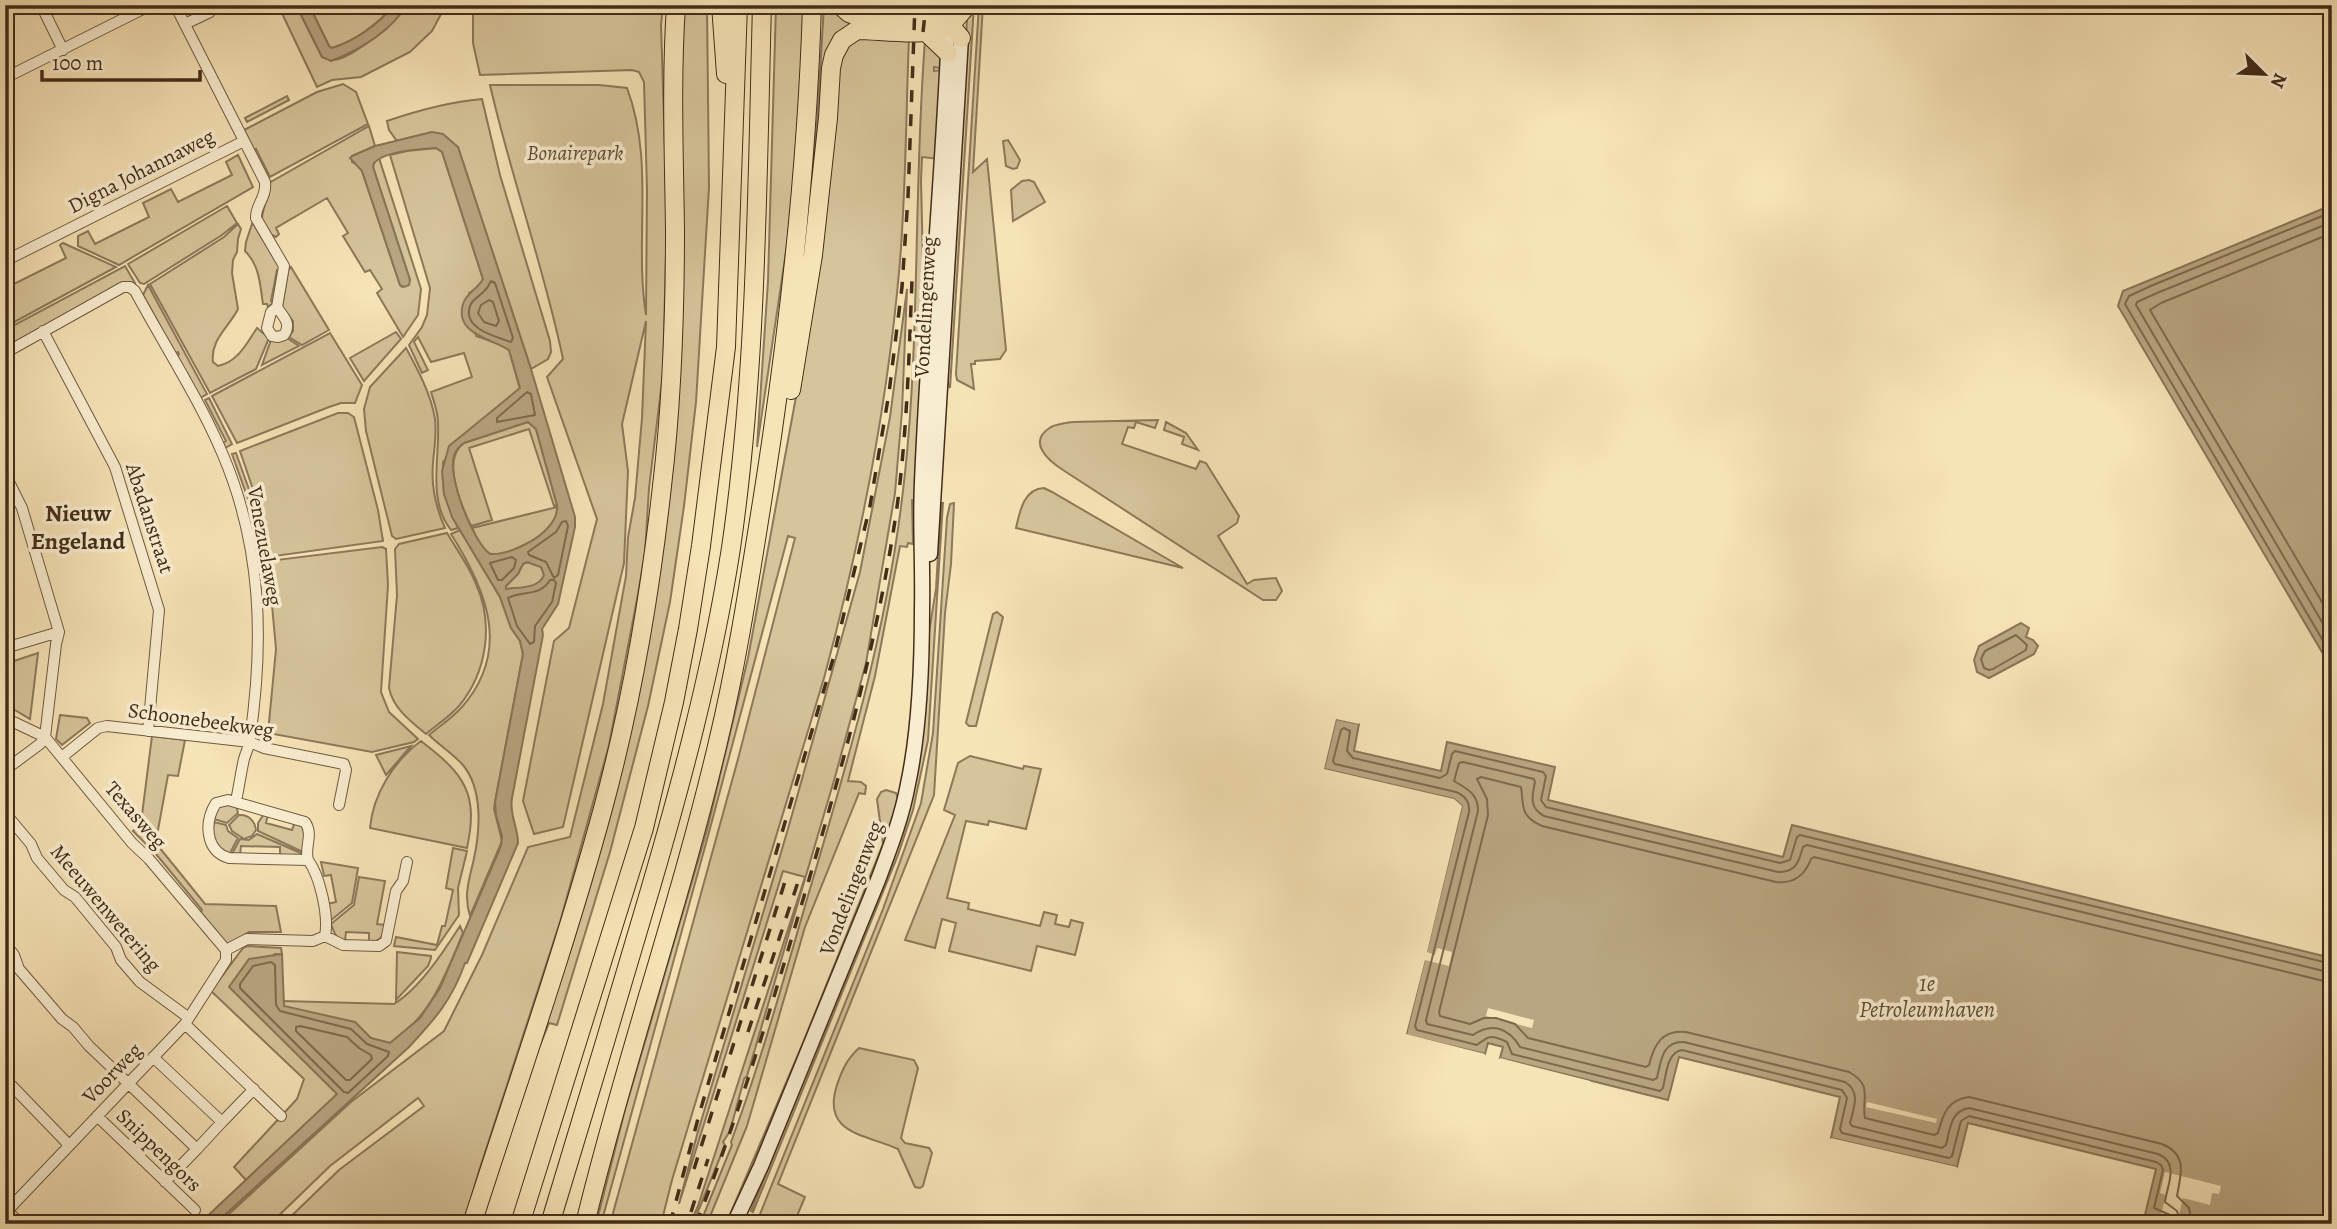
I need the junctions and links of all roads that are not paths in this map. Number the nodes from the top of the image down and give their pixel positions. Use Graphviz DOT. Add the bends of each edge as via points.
graph roads {
  1 [pos="41,5"];
  2 [pos="152,5"];
  3 [pos="175,5"];
  4 [pos="213,5"];
  5 [pos="676,5"];
  6 [pos="721,5"];
  7 [pos="738,5"];
  8 [pos="762,5"];
  9 [pos="812,5"];
  10 [pos="840,5"];
  11 [pos="945,5"];
  12 [pos="960,7"];
  13 [pos="185,24"];
  14 [pos="927,25"];
  15 [pos="955,31"];
  16 [pos="63,50"];
  17 [pos="948,53"];
  18 [pos="5,78"];
  19 [pos="244,141"];
  20 [pos="733,161"];
  21 [pos="797,225"];
  22 [pos="5,261"];
  23 [pos="277,307"];
  24 [pos="43,331"];
  25 [pos="5,353"];
  26 [pos="5,474"];
  27 [pos="759,523"];
  28 [pos="730,549"];
  29 [pos="922,611"];
  30 [pos="59,632"];
  31 [pos="5,648"];
  32 [pos="5,718"];
  33 [pos="148,731"];
  34 [pos="45,737"];
  35 [pos="250,742"];
  36 [pos="62,757"];
  37 [pos="7,767"];
  38 [pos="236,801"];
  39 [pos="340,805"];
  40 [pos="5,813"];
  41 [pos="308,860"];
  42 [pos="407,862"];
  43 [pos="325,936"];
  44 [pos="5,944"];
  45 [pos="226,950"];
  46 [pos="187,1021"];
  47 [pos="153,1057"];
  48 [pos="5,1082"];
  49 [pos="128,1083"];
  50 [pos="254,1089"];
  51 [pos="281,1115"];
  52 [pos="97,1116"];
  53 [pos="222,1122"];
  54 [pos="69,1145"];
  55 [pos="197,1149"];
  56 [pos="761,1166"];
  57 [pos="165,1182"];
  58 [pos="6,1210"];
  59 [pos="195,1210"];
  60 [pos="21,1224"];
  61 [pos="472,1224"];
  62 [pos="520,1224"];
  63 [pos="550,1224"];
  64 [pos="585,1224"];
  65 [pos="734,1224"];
  66 [pos="743,1224"];
  1 -- 16 [label="street"];
  2 -- 16 [label="street"];
  3 -- 13 [label="street"];
  4 -- 13 [label="street" via="211,12"];
  5 -- 61 [label="highway" via="674,325 663,484 652,565 602,810"];
  6 -- 20 [label="highway"];
  7 -- 20 [label="highway"];
  8 -- 28 [label="highway" via="746,414"];
  9 -- 21 [label="highway"];
  10 -- 14 [label="highway" via="860,17"];
  11 -- 14 [label="highway"];
  12 -- 15 [label="highway"];
  13 -- 19 [label="street"];
  14 -- 15 [label="highway"];
  14 -- 17 [label="highway"];
  14 -- 27 [label="highway" via="857,30 842,40 834,55 813,255 791,394"];
  15 -- 17 [label="street, Vondelingenweg"];
  15 -- 29 [label="street, Vondelingenweg" via="942,391 928,586"];
  16 -- 18 [label="street"];
  17 -- 29 [label="street, Vondelingenweg" via="924,434"];
  19 -- 22 [label="street, Digna Johannaweg"];
  19 -- 23 [label="street, Digna Johannaweg" via="266,187 256,218 284,266"];
  20 -- 62 [label="highway" via="726,347 701,546 674,702 645,828"];
  21 -- 27 [label="highway" via="786,342"];
  21 -- 28 [label="highway" via="750,506"];
  24 -- 25 [label="street"];
  24 -- 33 [label="street, Abadanstraat" via="115,467 159,610"];
  24 -- 35 [label="street, Venezuelaweg" via="123,287 135,290 222,452 242,509 260,627"];
  26 -- 30 [label="street" via="22,508"];
  27 -- 64 [label="highway" via="718,742"];
  28 -- 63 [label="highway" via="700,710 678,795"];
  29 -- 56 [label="street, Vondelingenweg" via="914,746 902,808 878,880"];
  30 -- 31 [label="street"];
  30 -- 34 [label="street"];
  32 -- 34 [label="street, Texasweg"];
  33 -- 35 [label="street, Schoonebeekweg"];
  33 -- 36 [label="street, Schoonebeekweg" via="102,727"];
  34 -- 36 [label="street, Texasweg"];
  34 -- 37 [label="street"];
  35 -- 38 [label="street, Venezuelaweg"];
  35 -- 39 [label="street, Schoonebeekweg" via="344,764"];
  36 -- 45 [label="street, Texasweg"];
  38 -- 41 [label="street" via="305,822"];
  38 -- 41 [label="street" via="220,801 212,810 208,830 218,853 229,858"];
  40 -- 46 [label="street, Meeuwenwetering" via="140,982"];
  41 -- 43 [label="street" via="317,876"];
  42 -- 43 [label="street" via="384,943 343,945"];
  43 -- 45 [label="street" via="313,941 247,939"];
  44 -- 49 [label="street" via="19,969 62,1019"];
  45 -- 46 [label="street, Voorweg" via="226,960"];
  46 -- 47 [label="street, Voorweg"];
  46 -- 50 [label="street, Meeuwenwetering"];
  47 -- 49 [label="street, Voorweg"];
  47 -- 53 [label="street"];
  48 -- 54 [label="street"];
  49 -- 52 [label="street, Voorweg"];
  49 -- 55 [label="street"];
  50 -- 51 [label="street, Meeuwenwetering"];
  50 -- 53 [label="street"];
  52 -- 54 [label="street, Voorweg"];
  52 -- 57 [label="street, Snippengors"];
  53 -- 55 [label="street"];
  54 -- 58 [label="street, Voorweg"];
  55 -- 57 [label="street"];
  56 -- 65 [label="street, Vondelingenweg"];
  56 -- 66 [label="street, Vondelingenweg"];
  57 -- 59 [label="street, Snippengors"];
  58 -- 60 [label="street"];
}
